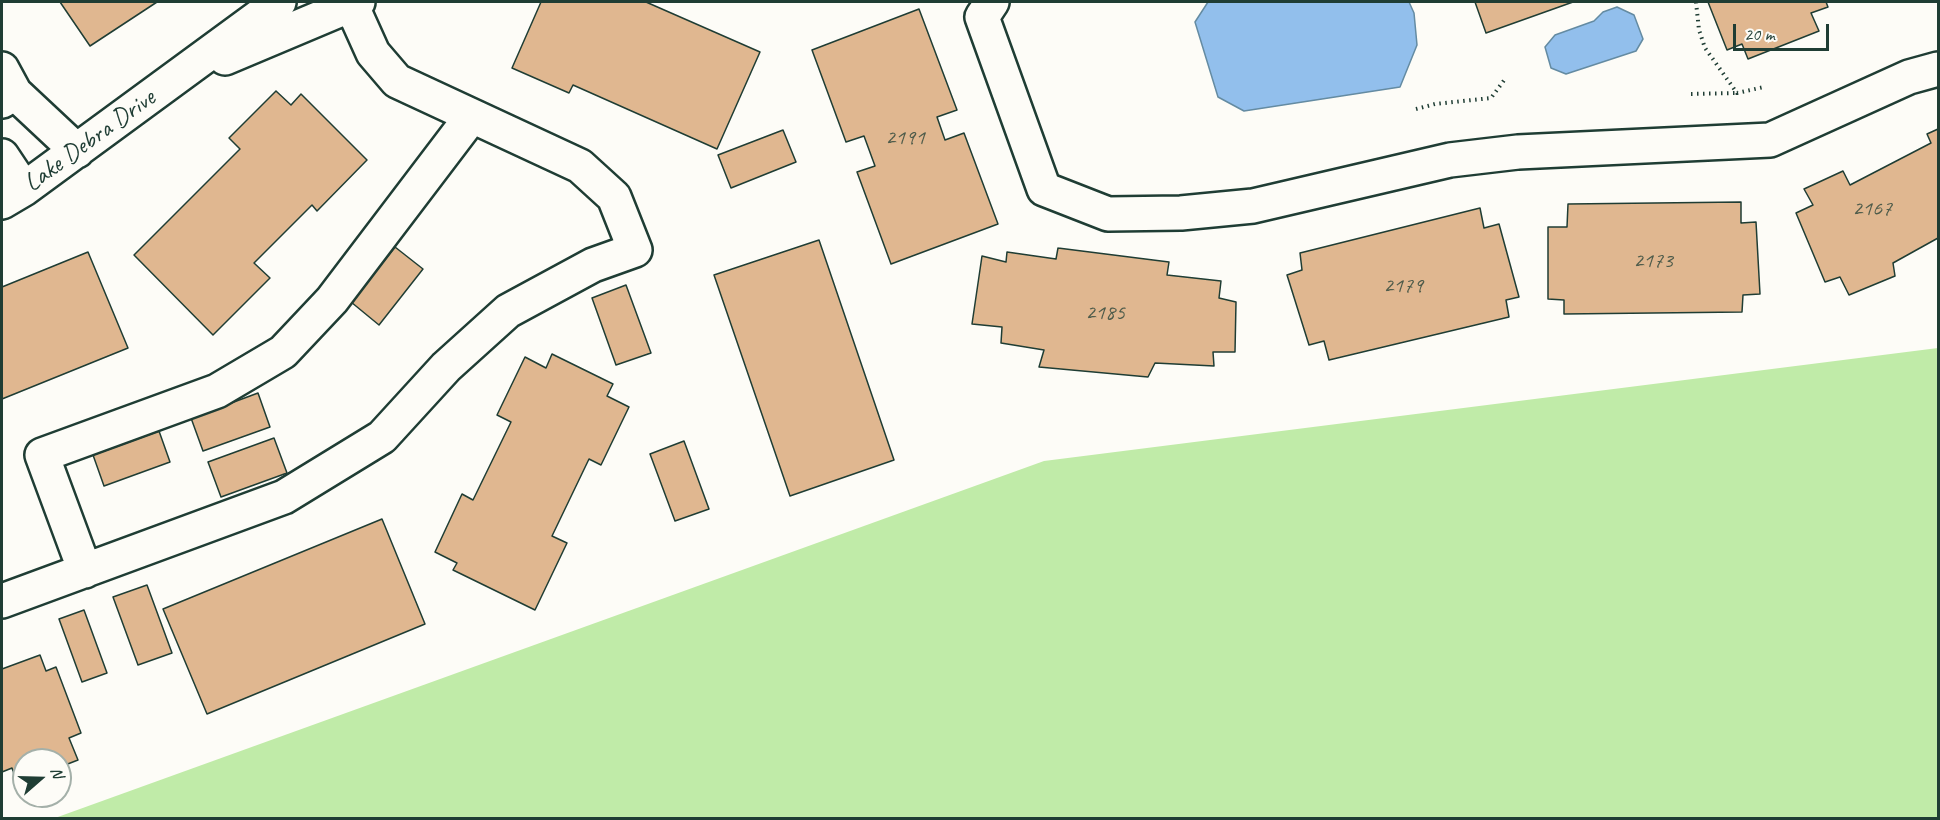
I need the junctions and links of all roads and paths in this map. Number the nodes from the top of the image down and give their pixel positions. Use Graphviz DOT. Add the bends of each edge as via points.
graph roads {
  1 [pos="279,2"];
  2 [pos="353,2"];
  3 [pos="992,2"];
  4 [pos="1696,2"];
  5 [pos="1938,69"];
  6 [pos="177,78"];
  7 [pos="1505,79"];
  8 [pos="1764,87"];
  9 [pos="6,88"];
  10 [pos="1737,93"];
  11 [pos="1691,94"];
  12 [pos="1416,109"];
  13 [pos="471,117"];
  14 [pos="77,151"];
  15 [pos="2,156"];
  16 [pos="13,196"];
  17 [pos="85,571"];
  18 [pos="2,601"];
  1 -- 6 [label="street, Lake Debra Drive"];
  2 -- 6 [label="street, Lake Debra Drive"];
  2 -- 13 [label="street" via="373,53 397,81"];
  3 -- 5 [label="street" via="982,17 1044,189 1108,214 1253,207 1450,160 1518,152 1770,140 1909,77"];
  4 -- 10 [label="path" via="1705,48"];
  6 -- 14 [label="street, Lake Debra Drive"];
  7 -- 12 [label="path" via="1491,99"];
  8 -- 10 [label="path"];
  9 -- 14 [label="street"];
  10 -- 11 [label="path"];
  13 -- 17 [label="street" via="332,300 283,352 217,391 42,455"];
  13 -- 17 [label="street" via="580,166 615,197 635,250 593,265 508,311 446,367 382,437 284,497"];
  14 -- 16 [label="street, Lake Debra Drive"];
  15 -- 16 [label="street"];
  17 -- 18 [label="street"];
}
